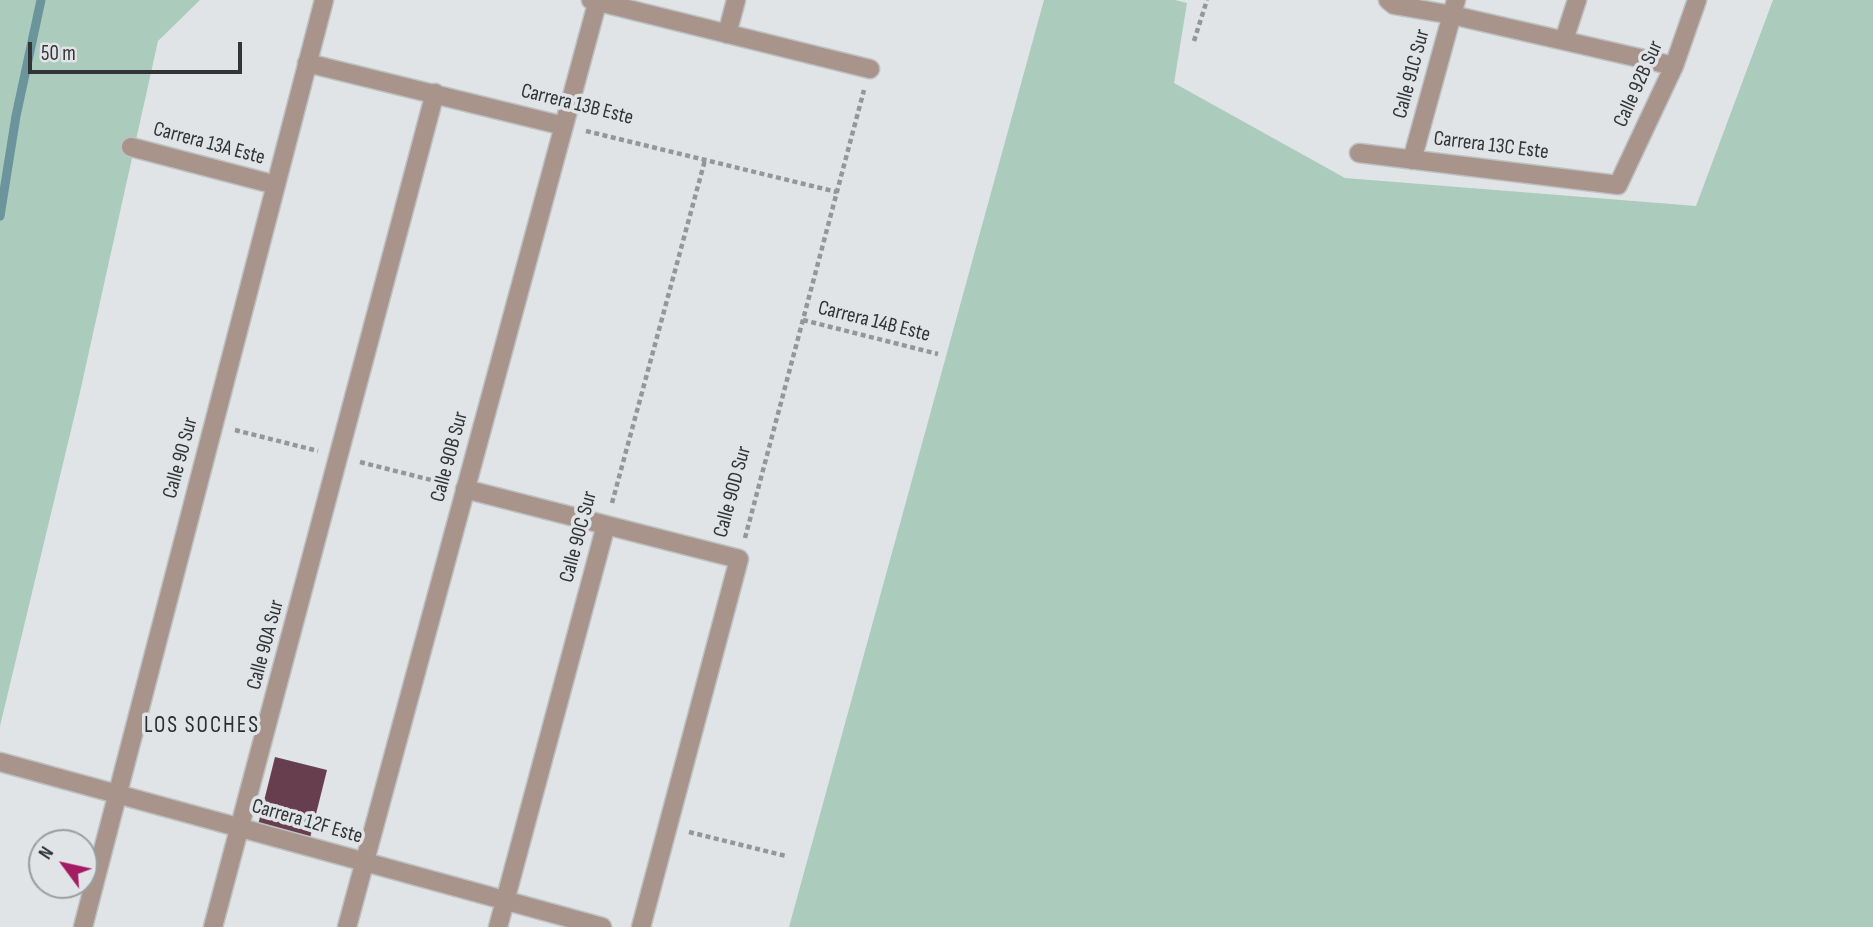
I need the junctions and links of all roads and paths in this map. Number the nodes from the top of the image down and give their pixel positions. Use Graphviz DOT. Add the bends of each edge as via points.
graph roads {
  1 [pos="324,0"];
  2 [pos="736,0"];
  3 [pos="1207,0"];
  4 [pos="1388,0"];
  5 [pos="1577,0"];
  6 [pos="1697,0"];
  7 [pos="595,1"];
  8 [pos="1454,8"];
  9 [pos="727,34"];
  10 [pos="1564,40"];
  11 [pos="1194,41"];
  12 [pos="307,63"];
  13 [pos="1674,66"];
  14 [pos="870,69"];
  15 [pos="435,93"];
  16 [pos="564,125"];
  17 [pos="131,147"];
  18 [pos="1359,153"];
  19 [pos="705,160"];
  20 [pos="1412,160"];
  21 [pos="276,185"];
  22 [pos="1618,185"];
  23 [pos="837,192"];
  24 [pos="803,320"];
  25 [pos="939,354"];
  26 [pos="465,489"];
  27 [pos="606,526"];
  28 [pos="739,559"];
  29 [pos="0,762"];
  30 [pos="118,793"];
  31 [pos="241,827"];
  32 [pos="668,827"];
  33 [pos="786,856"];
  34 [pos="365,861"];
  35 [pos="505,900"];
  36 [pos="83,927"];
  37 [pos="213,927"];
  38 [pos="347,927"];
  39 [pos="498,927"];
  40 [pos="602,927"];
  41 [pos="641,927"];
  1 -- 12 [label="street, Calle 90 Sur"];
  2 -- 9 [label="street"];
  3 -- 11 [label="path"];
  4 -- 8 [label="street" via="1394,5"];
  5 -- 10 [label="street"];
  6 -- 13 [label="street, Calle 92B Sur"];
  7 -- 9 [label="street"];
  7 -- 16 [label="street, Calle 90B Sur"];
  8 -- 10 [label="street"];
  8 -- 20 [label="street, Calle 91C Sur"];
  9 -- 14 [label="street"];
  10 -- 13 [label="street"];
  12 -- 15 [label="street, Carrera 13B Este"];
  12 -- 21 [label="street, Calle 90 Sur"];
  13 -- 22 [label="street, Calle 92B Sur"];
  14 -- 23 [label="path, Calle 90D Sur"];
  15 -- 16 [label="street, Carrera 13B Este"];
  15 -- 31 [label="street, Calle 90A Sur"];
  16 -- 19 [label="path, Carrera 13B Este"];
  16 -- 26 [label="street, Calle 90B Sur"];
  17 -- 21 [label="street, Carrera 13A Este"];
  18 -- 20 [label="street, Carrera 13C Este"];
  19 -- 23 [label="path, Carrera 13B Este"];
  19 -- 27 [label="path, Calle 90C Sur"];
  20 -- 22 [label="street, Carrera 13C Este"];
  21 -- 30 [label="street, Calle 90 Sur"];
  23 -- 24 [label="path, Calle 90D Sur"];
  24 -- 25 [label="path, Carrera 14B Este"];
  24 -- 28 [label="path, Calle 90D Sur"];
  26 -- 27 [label="street"];
  26 -- 34 [label="street, Calle 90B Sur"];
  27 -- 28 [label="street"];
  27 -- 35 [label="street, Calle 90C Sur"];
  28 -- 32 [label="street, Calle 90D Sur"];
  29 -- 30 [label="street, Carrera 12F Este"];
  30 -- 31 [label="street, Carrera 12F Este"];
  30 -- 36 [label="street, Calle 90 Sur"];
  31 -- 34 [label="street, Carrera 12F Este"];
  31 -- 37 [label="street, Calle 90A Sur"];
  32 -- 33 [label="path"];
  32 -- 41 [label="street, Calle 90D Sur"];
  34 -- 35 [label="street, Carrera 12F Este"];
  34 -- 38 [label="street, Calle 90B Sur"];
  35 -- 39 [label="street, Calle 90C Sur"];
  35 -- 40 [label="street, Carrera 12F Este"];
}
